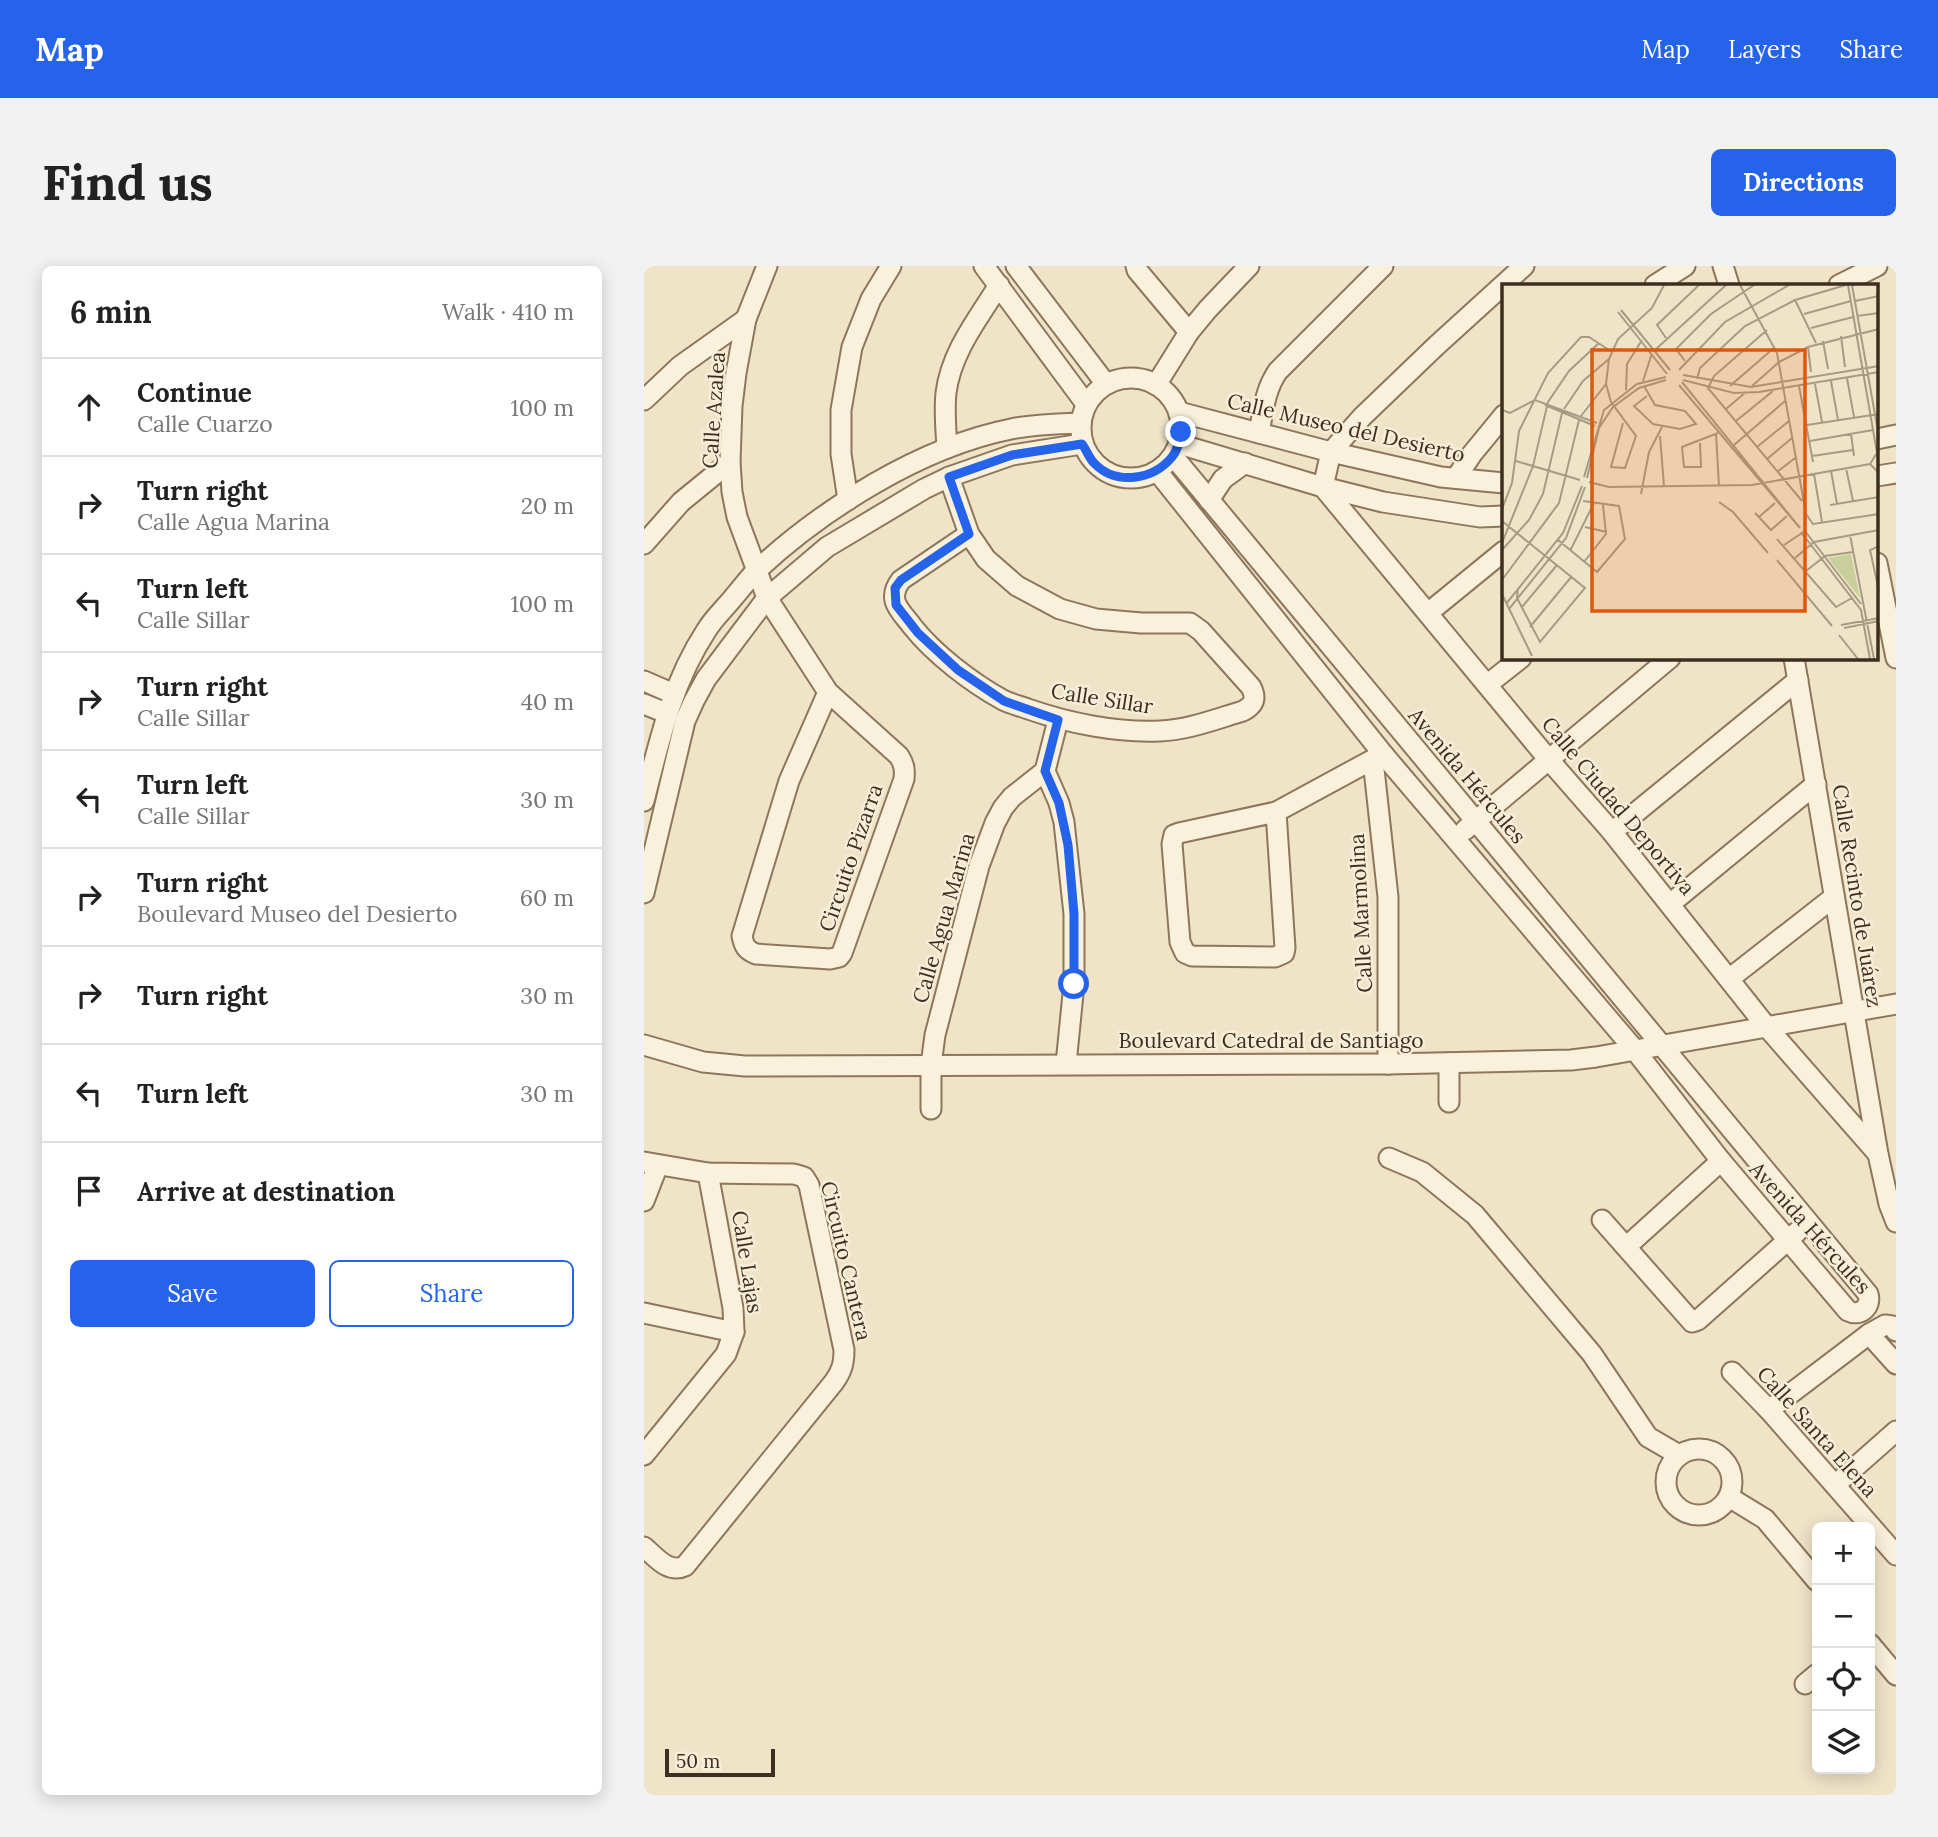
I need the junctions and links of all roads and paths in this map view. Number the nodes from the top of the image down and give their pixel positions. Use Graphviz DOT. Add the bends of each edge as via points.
graph roads {
  1 [pos="744,266"];
  2 [pos="891,266"];
  3 [pos="984,266"];
  4 [pos="1016,266"];
  5 [pos="1136,266"];
  6 [pos="1249,266"];
  7 [pos="1383,266"];
  8 [pos="1524,266"];
  9 [pos="1685,266"];
  10 [pos="1723,266"];
  11 [pos="1877,266"];
  12 [pos="764,272"];
  13 [pos="1505,284"];
  14 [pos="1657,284"];
  15 [pos="1729,284"];
  16 [pos="1841,284"];
  17 [pos="999,285"];
  18 [pos="1502,286"];
  19 [pos="746,319"];
  20 [pos="1189,332"];
  21 [pos="1106,384"];
  22 [pos="1156,384"];
  23 [pos="644,400"];
  24 [pos="1086,404"];
  25 [pos="1179,412"];
  26 [pos="1502,417"];
  27 [pos="1080,423"];
  28 [pos="1259,433"];
  29 [pos="1896,435"];
  30 [pos="1878,439"];
  31 [pos="1082,444"];
  32 [pos="947,448"];
  33 [pos="1176,450"];
  34 [pos="1331,452"];
  35 [pos="730,462"];
  36 [pos="1245,463"];
  37 [pos="1157,471"];
  38 [pos="1896,473"];
  39 [pos="1878,476"];
  40 [pos="949,477"];
  41 [pos="1456,478"];
  42 [pos="1502,483"];
  43 [pos="1323,487"];
  44 [pos="848,500"];
  45 [pos="1209,500"];
  46 [pos="1502,516"];
  47 [pos="969,534"];
  48 [pos="644,544"];
  49 [pos="1502,553"];
  50 [pos="1878,568"];
  51 [pos="756,571"];
  52 [pos="767,598"];
  53 [pos="1428,612"];
  54 [pos="1896,658"];
  55 [pos="1518,660"];
  56 [pos="1668,660"];
  57 [pos="1794,660"];
  58 [pos="1798,680"];
  59 [pos="644,681"];
  60 [pos="1488,684"];
  61 [pos="828,692"];
  62 [pos="674,694"];
  63 [pos="644,704"];
  64 [pos="666,713"];
  65 [pos="1058,720"];
  66 [pos="1378,757"];
  67 [pos="1549,760"];
  68 [pos="1045,771"];
  69 [pos="1816,784"];
  70 [pos="644,801"];
  71 [pos="1276,812"];
  72 [pos="1475,822"];
  73 [pos="1612,832"];
  74 [pos="1456,838"];
  75 [pos="644,893"];
  76 [pos="1834,897"];
  77 [pos="1670,904"];
  78 [pos="1729,979"];
  79 [pos="1896,1003"];
  80 [pos="1853,1012"];
  81 [pos="1766,1026"];
  82 [pos="644,1045"];
  83 [pos="1660,1045"];
  84 [pos="1634,1049"];
  85 [pos="1449,1063"];
  86 [pos="1388,1064"];
  87 [pos="931,1065"];
  88 [pos="1066,1065"];
  89 [pos="1449,1102"];
  90 [pos="931,1109"];
  91 [pos="1878,1154"];
  92 [pos="1389,1158"];
  93 [pos="1721,1161"];
  94 [pos="651,1163"];
  95 [pos="708,1173"];
  96 [pos="644,1202"];
  97 [pos="1602,1220"];
  98 [pos="1808,1222"];
  99 [pos="1896,1222"];
  100 [pos="1787,1240"];
  101 [pos="1626,1247"];
  102 [pos="644,1313"];
  103 [pos="1892,1328"];
  104 [pos="734,1332"];
  105 [pos="1870,1334"];
  106 [pos="1896,1364"];
  107 [pos="1732,1372"];
  108 [pos="1769,1410"];
  109 [pos="1896,1431"];
  110 [pos="644,1455"];
  111 [pos="1679,1455"];
  112 [pos="1835,1485"];
  113 [pos="1729,1497"];
  114 [pos="644,1547"];
  115 [pos="1896,1555"];
  116 [pos="1812,1575"];
  117 [pos="1873,1648"];
  118 [pos="1896,1675"];
  1 -- 12 [label="street"];
  2 -- 44 [label="street" via="871,299 852,347 841,410"];
  3 -- 17 [label="street"];
  4 -- 21 [label="street"];
  5 -- 20 [label="street"];
  6 -- 20 [label="street"];
  7 -- 28 [label="street" via="1278,371 1268,390"];
  8 -- 13 [label="street"];
  9 -- 14 [label="street"];
  10 -- 15 [label="street"];
  11 -- 16 [label="street"];
  12 -- 19 [label="street, Calle Azalea"];
  17 -- 24 [label="street"];
  17 -- 32 [label="street" via="951,369 946,391"];
  18 -- 34 [label="street" via="1362,417"];
  19 -- 23 [label="street" via="680,366"];
  19 -- 35 [label="street, Calle Azalea" via="733,395"];
  20 -- 22 [label="street"];
  21 -- 22 [label="street" via="1131,378"];
  21 -- 24 [label="street"];
  22 -- 25 [label="street"];
  24 -- 27 [label="street"];
  25 -- 28 [label="street, Calle Museo del Desierto"];
  25 -- 33 [label="street" via="1181,432"];
  26 -- 41 [label="street"];
  27 -- 31 [label="street"];
  27 -- 32 [label="street" via="1008,429"];
  28 -- 34 [label="street, Calle Museo del Desierto"];
  29 -- 30 [label="street"];
  31 -- 37 [label="street" via="1094,463 1113,475 1135,478"];
  31 -- 40 [label="street" via="1012,455"];
  32 -- 44 [label="street"];
  33 -- 36 [label="street"];
  33 -- 37 [label="street"];
  33 -- 45 [label="street, Avenida Hércules"];
  34 -- 41 [label="street, Calle Museo del Desierto"];
  34 -- 43 [label="street"];
  35 -- 48 [label="street" via="681,502"];
  35 -- 51 [label="street, Calle Azalea" via="737,517"];
  36 -- 43 [label="street"];
  36 -- 45 [label="street" via="1223,479"];
  37 -- 66 [label="street, Avenida Hércules"];
  38 -- 39 [label="street"];
  40 -- 47 [label="street, Calle Sillar"];
  40 -- 52 [label="street" via="827,547"];
  41 -- 42 [label="street, Calle Museo del Desierto"];
  43 -- 46 [label="street" via="1383,502"];
  43 -- 53 [label="street, Calle Ciudad Deportiva"];
  44 -- 51 [label="street"];
  45 -- 72 [label="street, Avenida Hércules"];
  47 -- 65 [label="street, Calle Sillar" via="901,580 895,588 896,605 958,670 1004,701"];
  47 -- 65 [label="street, Calle Sillar" via="986,559 1017,586 1060,609 1096,619 1190,622 1251,687 1255,701 1243,711 1160,731"];
  49 -- 53 [label="street"];
  50 -- 54 [label="street"];
  51 -- 52 [label="street, Calle Azalea"];
  51 -- 62 [label="street" via="706,630"];
  52 -- 61 [label="street, Circuito Pizarra"];
  52 -- 75 [label="street" via="706,679 685,721"];
  53 -- 60 [label="street, Calle Ciudad Deportiva"];
  55 -- 60 [label="street"];
  56 -- 67 [label="street"];
  57 -- 58 [label="street, Calle Recinto de Juárez"];
  58 -- 69 [label="street, Calle Recinto de Juárez"];
  58 -- 73 [label="street"];
  59 -- 62 [label="street"];
  60 -- 67 [label="street, Calle Ciudad Deportiva"];
  61 -- 61 [label="street, Circuito Pizarra" via="899,756 904,779 839,957 756,954 744,945 742,936 789,781"];
  62 -- 64 [label="street"];
  63 -- 64 [label="street"];
  64 -- 70 [label="street"];
  65 -- 68 [label="street"];
  66 -- 71 [label="street"];
  66 -- 74 [label="street, Avenida Hércules"];
  66 -- 86 [label="street, Calle Marmolina" via="1388,897"];
  67 -- 72 [label="street"];
  67 -- 73 [label="street, Calle Ciudad Deportiva"];
  68 -- 87 [label="street, Calle Agua Marina" via="1012,797 995,823 940,1010"];
  68 -- 88 [label="street" via="1064,822 1074,914 1074,984"];
  69 -- 76 [label="street, Calle Recinto de Juárez"];
  69 -- 77 [label="street"];
  71 -- 71 [label="street" via="1174,835 1180,942 1185,953 1275,957 1284,953"];
  72 -- 74 [label="street"];
  72 -- 83 [label="street, Avenida Hércules"];
  73 -- 77 [label="street, Calle Ciudad Deportiva"];
  74 -- 84 [label="street, Avenida Hércules"];
  76 -- 78 [label="street"];
  76 -- 80 [label="street, Calle Recinto de Juárez"];
  77 -- 78 [label="street, Calle Ciudad Deportiva"];
  78 -- 81 [label="street, Calle Ciudad Deportiva"];
  79 -- 80 [label="street, Boulevard Catedral de Santiago"];
  80 -- 81 [label="street, Boulevard Catedral de Santiago"];
  80 -- 91 [label="street, Calle Recinto de Juárez"];
  81 -- 83 [label="street, Boulevard Catedral de Santiago"];
  81 -- 91 [label="street, Calle Ciudad Deportiva"];
  82 -- 87 [label="street, Boulevard Catedral de Santiago" via="724,1065"];
  83 -- 84 [label="street, Boulevard Catedral de Santiago"];
  83 -- 98 [label="street, Avenida Hércules"];
  84 -- 85 [label="street, Boulevard Catedral de Santiago" via="1584,1059"];
  84 -- 93 [label="street, Avenida Hércules"];
  85 -- 86 [label="street, Boulevard Catedral de Santiago"];
  85 -- 89 [label="street"];
  86 -- 88 [label="street, Boulevard Catedral de Santiago"];
  87 -- 88 [label="street, Boulevard Catedral de Santiago"];
  87 -- 90 [label="street, Calle Agua Marina"];
  91 -- 99 [label="street, Calle Recinto de Juárez"];
  92 -- 111 [label="street" via="1422,1172 1475,1215 1592,1354 1648,1437"];
  93 -- 100 [label="street, Avenida Hércules"];
  93 -- 101 [label="street"];
  94 -- 95 [label="street, Circuito Cantera"];
  94 -- 96 [label="street, Circuito Cantera"];
  95 -- 104 [label="street, Calle Lajas"];
  95 -- 114 [label="street, Circuito Cantera" via="804,1177 844,1363 834,1382 685,1566 673,1569"];
  97 -- 101 [label="street"];
  98 -- 100 [label="street"];
  98 -- 100 [label="street, Avenida Hércules" via="1868,1294 1866,1309 1848,1311"];
  100 -- 101 [label="street" via="1692,1322"];
  102 -- 104 [label="street"];
  103 -- 105 [label="street"];
  104 -- 110 [label="street, Calle Lajas" via="726,1354"];
  105 -- 106 [label="street"];
  105 -- 108 [label="street"];
  107 -- 108 [label="street, Calle Santa Elena"];
  108 -- 112 [label="street, Calle Santa Elena"];
  109 -- 112 [label="street"];
  111 -- 113 [label="street" via="1698,1449 1719,1455 1731,1474"];
  111 -- 113 [label="street" via="1665,1481 1672,1502 1680,1509 1702,1515 1713,1512"];
  112 -- 115 [label="street, Calle Santa Elena"];
  113 -- 116 [label="street" via="1765,1518"];
  117 -- 118 [label="street"];
}
